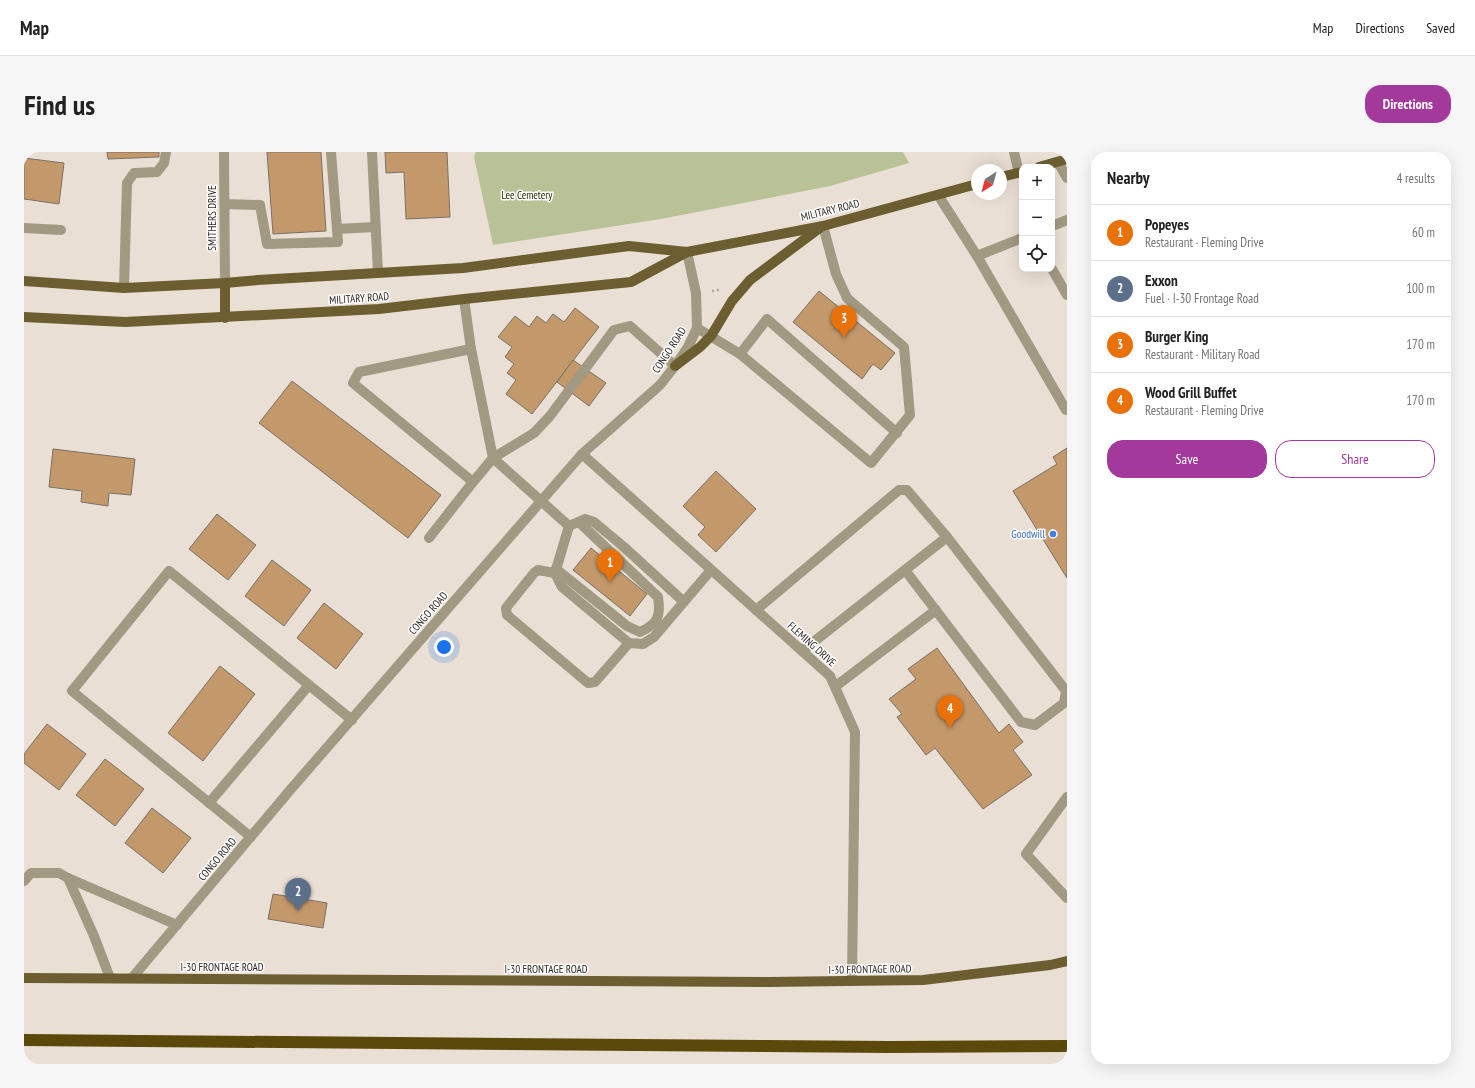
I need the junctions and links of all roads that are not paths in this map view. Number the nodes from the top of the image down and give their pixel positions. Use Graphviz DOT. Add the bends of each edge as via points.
graph roads {
  1 [pos="166,152"];
  2 [pos="224,152"];
  3 [pos="331,152"];
  4 [pos="372,152"];
  5 [pos="1014,152"];
  6 [pos="1062,161"];
  7 [pos="1050,164"];
  8 [pos="1019,169"];
  9 [pos="1019,172"];
  10 [pos="1007,175"];
  11 [pos="1067,178"];
  12 [pos="971,186"];
  13 [pos="938,195"];
  14 [pos="225,204"];
  15 [pos="1067,220"];
  16 [pos="1055,225"];
  17 [pos="822,226"];
  18 [pos="375,227"];
  19 [pos="24,228"];
  20 [pos="337,229"];
  21 [pos="61,230"];
  22 [pos="1019,239"];
  23 [pos="687,252"];
  24 [pos="977,256"];
  25 [pos="1054,272"];
  26 [pos="378,273"];
  27 [pos="24,281"];
  28 [pos="225,283"];
  29 [pos="124,288"];
  30 [pos="1067,295"];
  31 [pos="464,298"];
  32 [pos="24,316"];
  33 [pos="225,318"];
  34 [pos="697,328"];
  35 [pos="711,336"];
  36 [pos="471,349"];
  37 [pos="740,354"];
  38 [pos="676,366"];
  39 [pos="1067,410"];
  40 [pos="897,432"];
  41 [pos="582,454"];
  42 [pos="493,458"];
  43 [pos="473,482"];
  44 [pos="541,502"];
  45 [pos="579,522"];
  46 [pos="569,526"];
  47 [pos="947,537"];
  48 [pos="429,538"];
  49 [pos="711,570"];
  50 [pos="905,570"];
  51 [pos="555,571"];
  52 [pos="684,602"];
  53 [pos="756,610"];
  54 [pos="936,610"];
  55 [pos="629,643"];
  56 [pos="802,650"];
  57 [pos="309,685"];
  58 [pos="836,686"];
  59 [pos="352,720"];
  60 [pos="1067,797"];
  61 [pos="209,803"];
  62 [pos="251,837"];
  63 [pos="68,878"];
  64 [pos="24,881"];
  65 [pos="1066,895"];
  66 [pos="177,925"];
  67 [pos="1067,961"];
  68 [pos="24,978"];
  69 [pos="110,978"];
  70 [pos="132,978"];
  71 [pos="852,981"];
  72 [pos="24,1040"];
  73 [pos="1067,1046"];
  1 -- 29 [label="street" via="164,163 157,172 134,173 127,183"];
  2 -- 14 [label="street, SMITHERS DRIVE"];
  3 -- 20 [label="street"];
  4 -- 18 [label="street"];
  5 -- 8 [label="street"];
  6 -- 7 [label="main road"];
  6 -- 11 [label="street"];
  9 -- 10 [label="main road"];
  12 -- 13 [label="main road, MILITARY ROAD"];
  13 -- 17 [label="main road, MILITARY ROAD"];
  13 -- 24 [label="street"];
  14 -- 20 [label="street" via="260,205 267,244 338,242"];
  14 -- 28 [label="street, SMITHERS DRIVE"];
  15 -- 16 [label="street"];
  17 -- 23 [label="main road, MILITARY ROAD"];
  17 -- 35 [label="main road" via="750,280 732,300"];
  17 -- 40 [label="street" via="836,274 847,298 904,347 910,415"];
  18 -- 20 [label="street"];
  18 -- 26 [label="street"];
  19 -- 21 [label="street"];
  22 -- 24 [label="street"];
  23 -- 26 [label="main road, MILITARY ROAD" via="629,246 463,268"];
  23 -- 31 [label="main road, MILITARY ROAD" via="631,282"];
  23 -- 34 [label="street, CONGO ROAD" via="696,293"];
  24 -- 39 [label="street"];
  25 -- 30 [label="street"];
  26 -- 28 [label="main road, MILITARY ROAD"];
  27 -- 29 [label="main road, MILITARY ROAD"];
  28 -- 29 [label="main road, MILITARY ROAD"];
  28 -- 33 [label="main road"];
  31 -- 33 [label="main road, MILITARY ROAD" via="379,309"];
  31 -- 36 [label="street"];
  32 -- 33 [label="main road, MILITARY ROAD" via="125,322"];
  34 -- 35 [label="street"];
  34 -- 38 [label="street, CONGO ROAD"];
  35 -- 37 [label="street"];
  35 -- 38 [label="main road"];
  36 -- 42 [label="street"];
  36 -- 43 [label="street" via="359,372 354,383"];
  37 -- 40 [label="street" via="871,463"];
  37 -- 40 [label="street" via="767,319"];
  38 -- 41 [label="street, CONGO ROAD" via="660,385"];
  38 -- 42 [label="street" via="630,326 614,330 550,416 534,433"];
  41 -- 44 [label="street, CONGO ROAD"];
  41 -- 49 [label="street, FLEMING DRIVE"];
  42 -- 43 [label="street"];
  42 -- 44 [label="street"];
  43 -- 48 [label="street"];
  44 -- 46 [label="street"];
  44 -- 59 [label="street, CONGO ROAD"];
  45 -- 46 [label="street"];
  45 -- 51 [label="street" via="658,597 660,609 656,621 640,632 627,626"];
  45 -- 52 [label="street" via="585,519 594,522"];
  46 -- 51 [label="street"];
  47 -- 50 [label="street"];
  47 -- 53 [label="street" via="907,490 899,490"];
  47 -- 54 [label="street" via="1066,691 1064,703 1035,725 1021,722"];
  49 -- 52 [label="street"];
  49 -- 53 [label="street, FLEMING DRIVE"];
  50 -- 54 [label="street"];
  50 -- 56 [label="street"];
  51 -- 55 [label="street" via="562,587"];
  51 -- 55 [label="street" via="538,570 534,573 506,608 507,615 588,683 595,682"];
  52 -- 55 [label="street" via="654,637 643,644"];
  53 -- 56 [label="street, FLEMING DRIVE"];
  54 -- 58 [label="street"];
  56 -- 58 [label="street, FLEMING DRIVE" via="830,676"];
  57 -- 59 [label="street"];
  57 -- 61 [label="street"];
  57 -- 61 [label="street" via="169,570 72,691"];
  58 -- 71 [label="street, FLEMING DRIVE" via="854,732"];
  59 -- 62 [label="street, CONGO ROAD"];
  60 -- 65 [label="street" via="1026,854"];
  61 -- 62 [label="street"];
  62 -- 66 [label="street, CONGO ROAD"];
  63 -- 64 [label="street" via="59,873 31,874"];
  63 -- 66 [label="street"];
  63 -- 69 [label="street"];
  66 -- 70 [label="street, CONGO ROAD"];
  67 -- 71 [label="main road, I-30 FRONTAGE ROAD" via="923,980"];
  68 -- 69 [label="main road, I-30 FRONTAGE ROAD"];
  69 -- 70 [label="main road, I-30 FRONTAGE ROAD"];
  70 -- 71 [label="main road, I-30 FRONTAGE ROAD"];
  72 -- 73 [label="highway" via="890,1047"];
}
